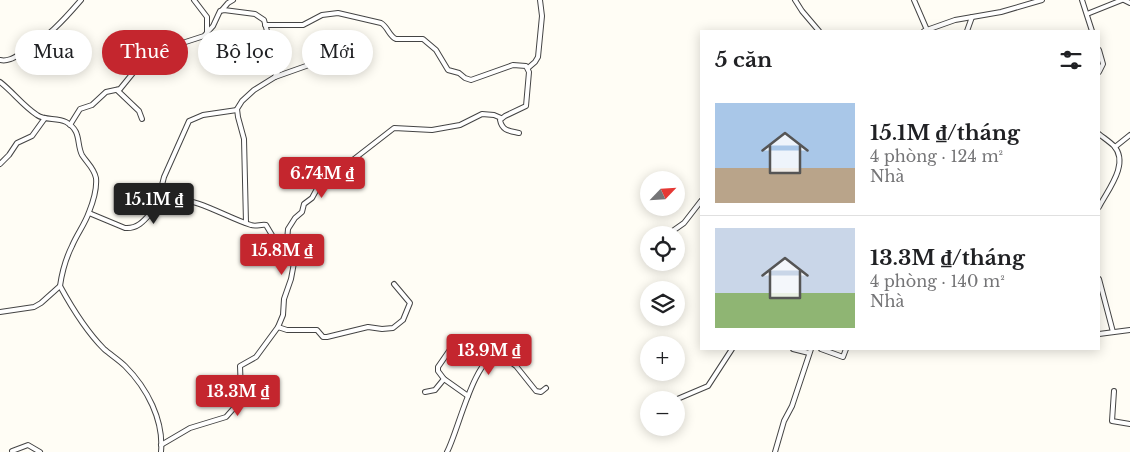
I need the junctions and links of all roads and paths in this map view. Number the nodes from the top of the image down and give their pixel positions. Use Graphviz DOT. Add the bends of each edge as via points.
graph roads {
  1 [pos="81,0"];
  2 [pos="194,0"];
  3 [pos="233,0"];
  4 [pos="540,0"];
  5 [pos="795,0"];
  6 [pos="914,0"];
  7 [pos="1042,0"];
  8 [pos="1082,0"];
  9 [pos="1123,0"];
  10 [pos="1130,3"];
  11 [pos="222,10"];
  12 [pos="1087,14"];
  13 [pos="972,17"];
  14 [pos="266,25"];
  15 [pos="207,30"];
  16 [pos="210,30"];
  17 [pos="819,30"];
  18 [pos="925,30"];
  19 [pos="967,30"];
  20 [pos="1092,30"];
  21 [pos="198,38"];
  22 [pos="1100,54"];
  23 [pos="0,60"];
  24 [pos="302,67"];
  25 [pos="528,68"];
  26 [pos="1100,70"];
  27 [pos="275,77"];
  28 [pos="0,82"];
  29 [pos="117,90"];
  30 [pos="237,110"];
  31 [pos="45,118"];
  32 [pos="501,118"];
  33 [pos="142,119"];
  34 [pos="70,125"];
  35 [pos="519,133"];
  36 [pos="1100,135"];
  37 [pos="1130,135"];
  38 [pos="1115,147"];
  39 [pos="0,164"];
  40 [pos="166,200"];
  41 [pos="700,202"];
  42 [pos="1100,205"];
  43 [pos="89,213"];
  44 [pos="246,223"];
  45 [pos="681,226"];
  46 [pos="279,247"];
  47 [pos="1100,283"];
  48 [pos="394,284"];
  49 [pos="60,286"];
  50 [pos="0,312"];
  51 [pos="278,327"];
  52 [pos="1130,330"];
  53 [pos="1113,332"];
  54 [pos="1100,334"];
  55 [pos="456,341"];
  56 [pos="731,350"];
  57 [pos="824,350"];
  58 [pos="846,350"];
  59 [pos="811,351"];
  60 [pos="444,379"];
  61 [pos="546,388"];
  62 [pos="1114,391"];
  63 [pos="425,392"];
  64 [pos="468,396"];
  65 [pos="685,396"];
  66 [pos="1130,424"];
  67 [pos="161,445"];
  68 [pos="12,451"];
  69 [pos="40,452"];
  70 [pos="160,452"];
  71 [pos="447,452"];
  72 [pos="774,452"];
  1 -- 23 [label="street" via="36,45 8,60"];
  2 -- 15 [label="street" via="207,18"];
  3 -- 11 [label="street"];
  4 -- 25 [label="street" via="542,16 538,57"];
  5 -- 17 [label="street"];
  6 -- 18 [label="street"];
  7 -- 13 [label="street"];
  8 -- 12 [label="street"];
  9 -- 10 [label="street"];
  9 -- 12 [label="street"];
  11 -- 14 [label="street" via="256,14"];
  11 -- 16 [label="street"];
  12 -- 20 [label="street"];
  13 -- 18 [label="street"];
  13 -- 19 [label="street"];
  14 -- 25 [label="street" via="303,25 338,13 381,23 396,39 423,39 436,50 448,70 468,80 513,65"];
  14 -- 27 [label="street" via="278,69"];
  21 -- 29 [label="street" via="158,53"];
  22 -- 26 [label="street" via="1103,64"];
  24 -- 27 [label="street"];
  25 -- 32 [label="street" via="526,106"];
  27 -- 30 [label="street" via="254,90"];
  28 -- 31 [label="street" via="25,106"];
  29 -- 33 [label="street" via="137,109"];
  29 -- 34 [label="street" via="106,92 92,105 80,109"];
  30 -- 40 [label="street" via="203,115 189,121 164,177 162,185"];
  30 -- 44 [label="street" via="244,138"];
  31 -- 34 [label="street" via="56,118"];
  31 -- 39 [label="street" via="32,136 17,143"];
  32 -- 35 [label="street" via="501,125 506,130"];
  32 -- 46 [label="street" via="482,114 460,124 432,130 394,128 318,187 288,229 286,241"];
  34 -- 43 [label="street" via="78,137 82,155 96,177"];
  36 -- 38 [label="street"];
  37 -- 38 [label="street"];
  38 -- 42 [label="street" via="1119,159 1117,174"];
  40 -- 43 [label="street" via="139,226 130,228"];
  40 -- 44 [label="street" via="183,200"];
  41 -- 45 [label="street"];
  43 -- 49 [label="street" via="71,247"];
  44 -- 46 [label="street" via="266,225"];
  46 -- 51 [label="street" via="294,265"];
  47 -- 53 [label="street"];
  48 -- 51 [label="street" via="410,303 402,320 393,328 368,327 323,337 317,330"];
  49 -- 50 [label="street" via="34,307"];
  49 -- 67 [label="street" via="90,332 124,364 143,389 158,421"];
  51 -- 67 [label="street" via="256,357 240,366 240,392 234,408 226,416 190,428"];
  52 -- 53 [label="street"];
  53 -- 54 [label="street"];
  55 -- 60 [label="street" via="438,367"];
  56 -- 65 [label="street" via="708,386"];
  57 -- 58 [label="street" via="842,357"];
  59 -- 72 [label="street"];
  60 -- 63 [label="street" via="435,390"];
  60 -- 64 [label="street"];
  61 -- 64 [label="street" via="536,391 516,366 497,353 484,366"];
  62 -- 66 [label="street" via="1112,420"];
  64 -- 71 [label="street"];
  67 -- 70 [label="street"];
  68 -- 69 [label="street" via="28,445"];
}
